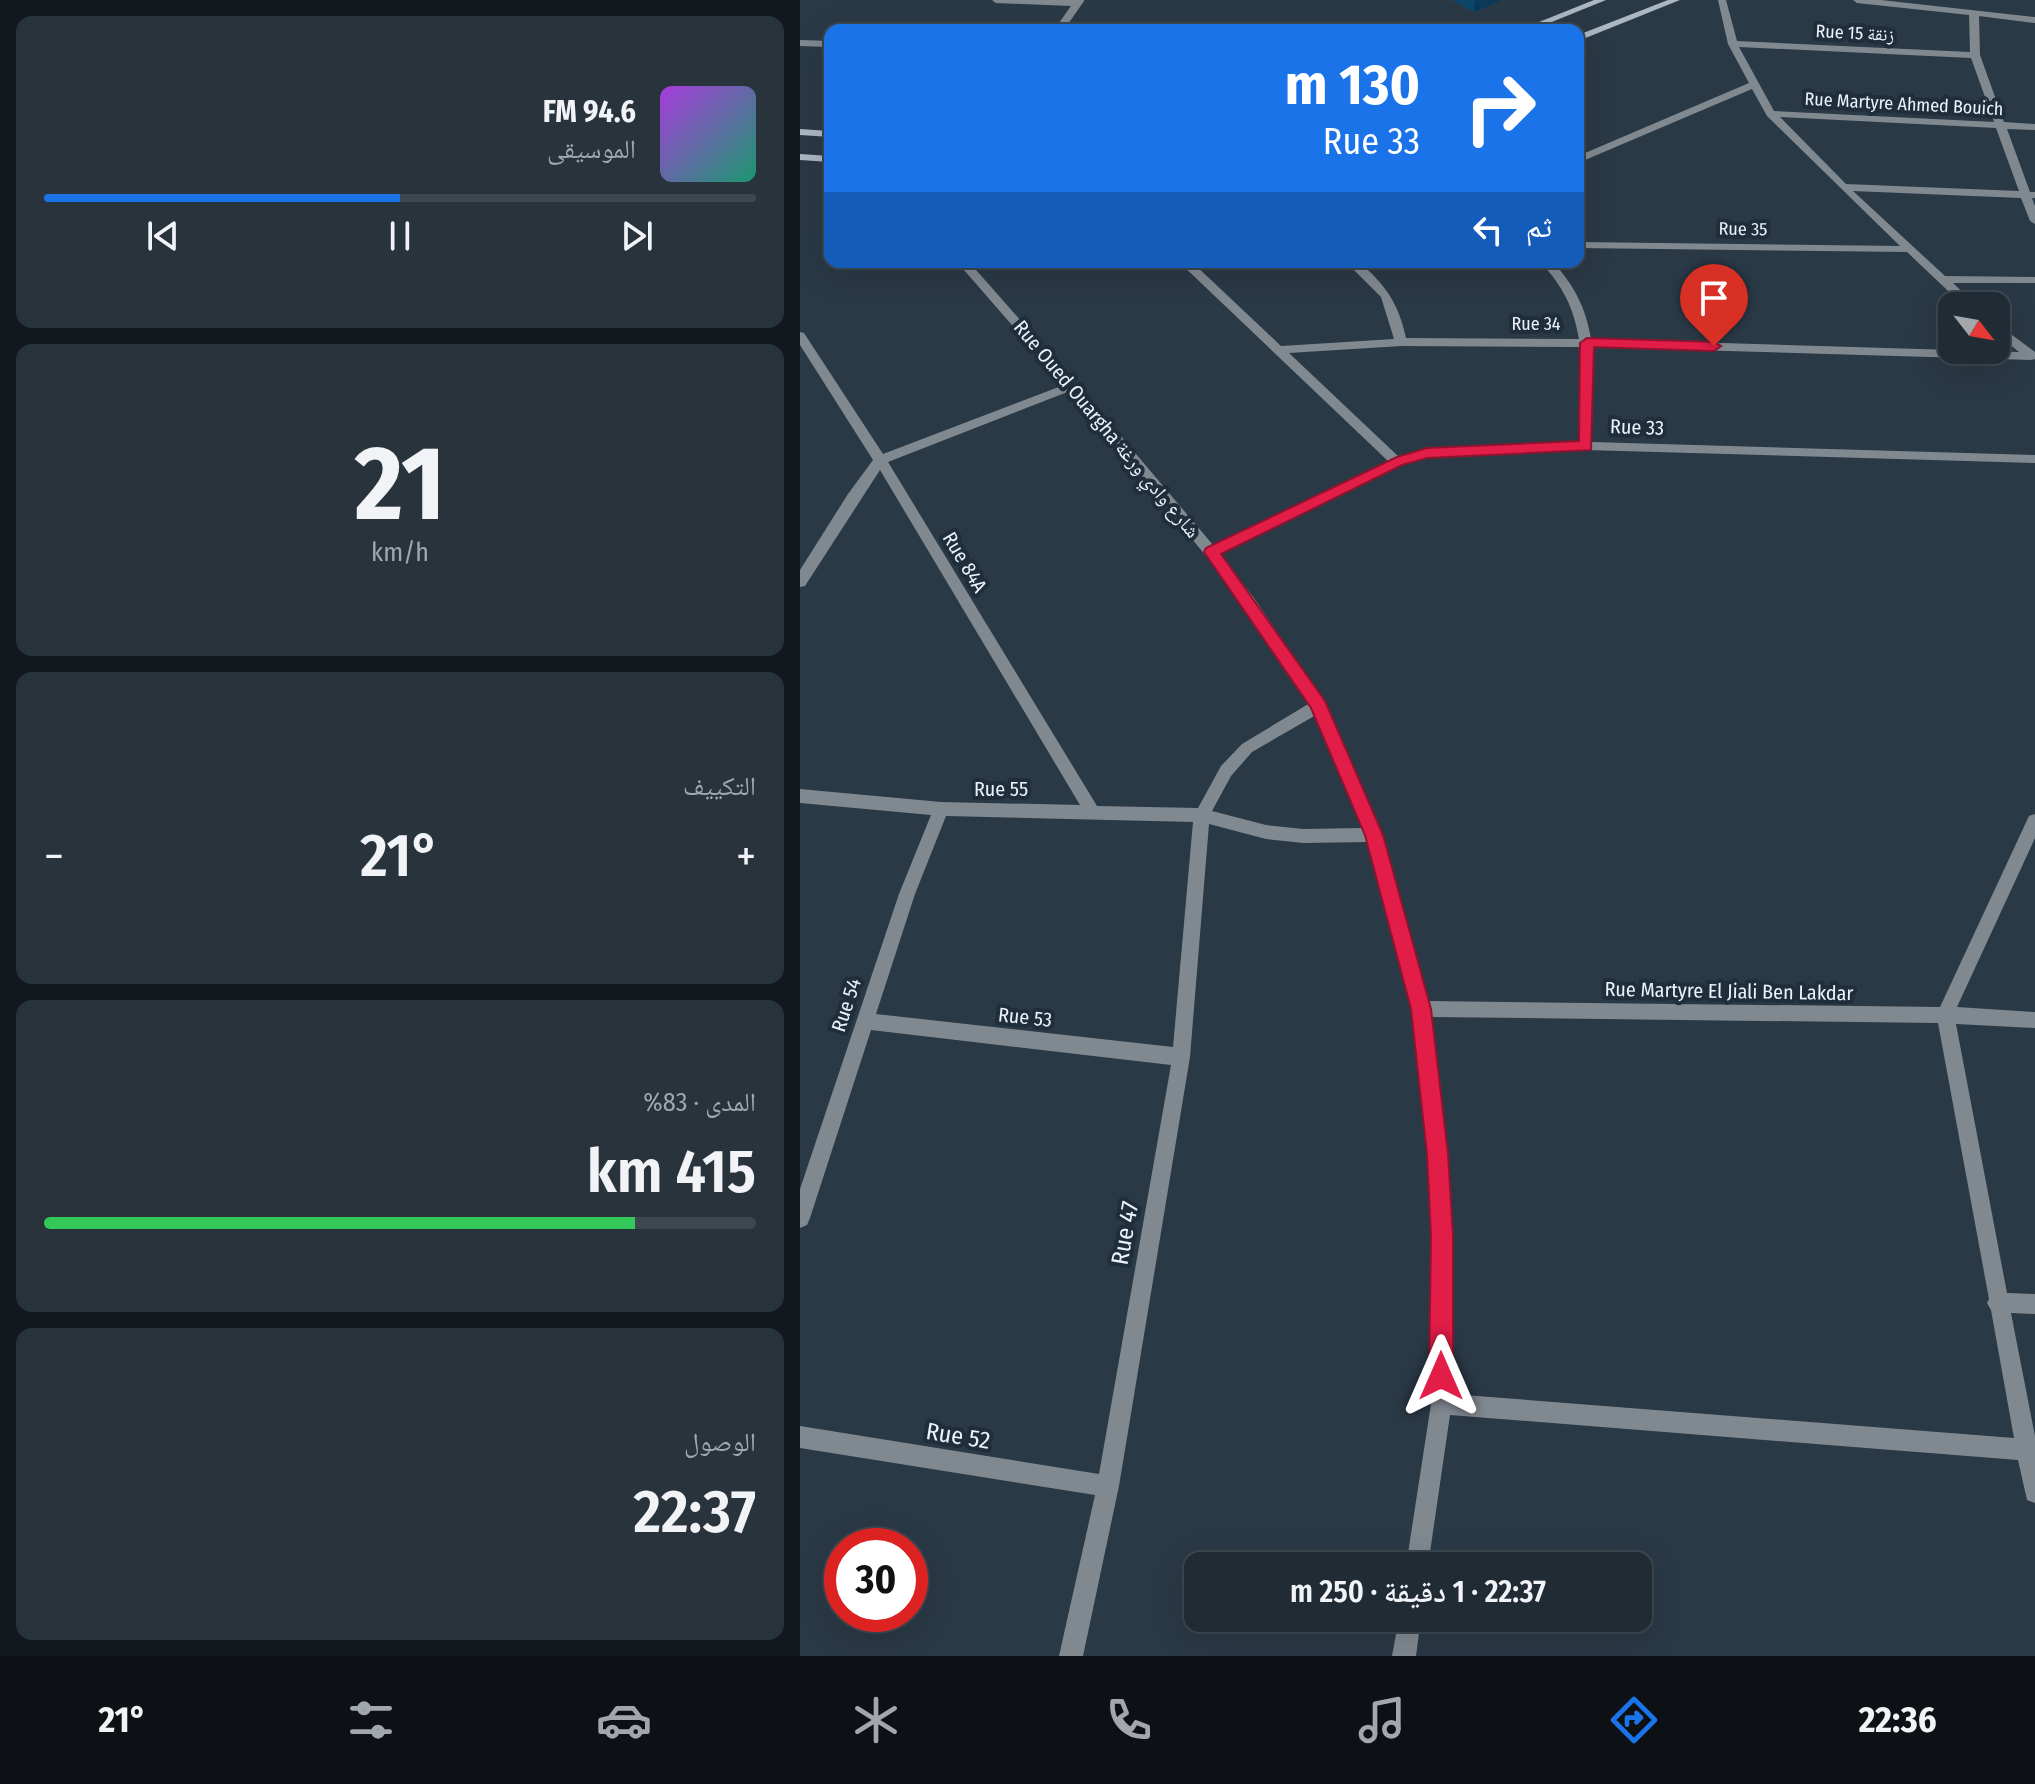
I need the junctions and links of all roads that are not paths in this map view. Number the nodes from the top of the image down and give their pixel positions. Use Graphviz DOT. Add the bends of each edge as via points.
graph roads {
  1 [pos="996,0"];
  2 [pos="1602,0"];
  3 [pos="1676,0"];
  4 [pos="1722,0"];
  5 [pos="1857,0"];
  6 [pos="1955,0"];
  7 [pos="1079,2"];
  8 [pos="1940,10"];
  9 [pos="1974,14"];
  10 [pos="2035,20"];
  11 [pos="1063,24"];
  12 [pos="1540,24"];
  13 [pos="1584,36"];
  14 [pos="800,43"];
  15 [pos="824,44"];
  16 [pos="1733,44"];
  17 [pos="1975,55"];
  18 [pos="1755,84"];
  19 [pos="1771,114"];
  20 [pos="1999,125"];
  21 [pos="2035,127"];
  22 [pos="800,132"];
  23 [pos="824,134"];
  24 [pos="800,157"];
  25 [pos="1584,157"];
  26 [pos="824,159"];
  27 [pos="1843,187"];
  28 [pos="2030,195"];
  29 [pos="2035,221"];
  30 [pos="1584,245"];
  31 [pos="1908,249"];
  32 [pos="968,268"];
  33 [pos="1191,268"];
  34 [pos="1358,268"];
  35 [pos="1552,268"];
  36 [pos="1941,279"];
  37 [pos="2035,280"];
  38 [pos="1955,292"];
  39 [pos="800,336"];
  40 [pos="2010,338"];
  41 [pos="1401,342"];
  42 [pos="1587,343"];
  43 [pos="1280,350"];
  44 [pos="2033,357"];
  45 [pos="1072,386"];
  46 [pos="1586,446"];
  47 [pos="2035,459"];
  48 [pos="880,460"];
  49 [pos="1397,462"];
  50 [pos="1211,552"];
  51 [pos="800,582"];
  52 [pos="1319,705"];
  53 [pos="800,796"];
  54 [pos="941,809"];
  55 [pos="1092,811"];
  56 [pos="1202,815"];
  57 [pos="2035,821"];
  58 [pos="1374,835"];
  59 [pos="1421,1009"];
  60 [pos="1945,1015"];
  61 [pos="2035,1020"];
  62 [pos="864,1021"];
  63 [pos="1181,1057"];
  64 [pos="800,1218"];
  65 [pos="1997,1303"];
  66 [pos="2035,1304"];
  67 [pos="1441,1404"];
  68 [pos="800,1437"];
  69 [pos="2026,1450"];
  70 [pos="1108,1486"];
  71 [pos="2035,1492"];
  72 [pos="1419,1552"];
  73 [pos="1408,1632"];
  74 [pos="1071,1656"];
  75 [pos="1404,1656"];
  1 -- 7 [label="street"];
  2 -- 12 [label="street"];
  3 -- 13 [label="street"];
  4 -- 16 [label="street"];
  5 -- 8 [label="street"];
  6 -- 8 [label="street"];
  7 -- 11 [label="street"];
  8 -- 9 [label="street"];
  9 -- 10 [label="street"];
  9 -- 17 [label="street"];
  14 -- 15 [label="street"];
  16 -- 17 [label="street, Rue 15 زنقة"];
  16 -- 18 [label="street"];
  17 -- 20 [label="street"];
  18 -- 19 [label="street"];
  18 -- 25 [label="street"];
  19 -- 20 [label="street, Rue Martyre Ahmed Bouich"];
  19 -- 27 [label="street"];
  20 -- 21 [label="street, Rue Martyre Ahmed Bouich"];
  20 -- 28 [label="street"];
  22 -- 23 [label="street"];
  24 -- 26 [label="street"];
  27 -- 28 [label="street"];
  27 -- 31 [label="street"];
  28 -- 29 [label="street"];
  30 -- 31 [label="street, Rue 35"];
  31 -- 36 [label="street"];
  32 -- 45 [label="street, Rue Oued Ouargha شارع وادي ورغة"];
  33 -- 43 [label="street"];
  34 -- 41 [label="street" via="1389,297"];
  35 -- 42 [label="street" via="1568,288"];
  36 -- 37 [label="street"];
  36 -- 38 [label="street"];
  39 -- 48 [label="street, Rue 84A"];
  40 -- 44 [label="street"];
  41 -- 42 [label="street, Rue 34"];
  41 -- 43 [label="street, Rue 34"];
  42 -- 44 [label="street, Rue 34"];
  42 -- 46 [label="street"];
  43 -- 49 [label="street"];
  45 -- 48 [label="street"];
  45 -- 50 [label="street, Rue Oued Ouargha شارع وادي ورغة"];
  46 -- 47 [label="street, Rue 33"];
  46 -- 49 [label="street, Rue 33" via="1427,453"];
  48 -- 51 [label="street"];
  48 -- 55 [label="street, Rue 84A"];
  49 -- 50 [label="street, Rue 33"];
  50 -- 52 [label="street, Rue Oued Ouargha شارع وادي ورغة"];
  52 -- 56 [label="street" via="1247,748 1226,771"];
  52 -- 58 [label="street, Rue Oued Ouargha شارع وادي ورغة"];
  53 -- 54 [label="street, Rue 55"];
  54 -- 55 [label="street, Rue 55"];
  54 -- 62 [label="street, Rue 54"];
  55 -- 56 [label="street, Rue 55"];
  56 -- 58 [label="street, Rue 55" via="1266,832"];
  56 -- 63 [label="street, Rue 47"];
  57 -- 60 [label="street"];
  58 -- 59 [label="street, Rue Oued Ouargha شارع وادي ورغة"];
  59 -- 60 [label="street, Rue Martyre El Jiali Ben Lakdar"];
  59 -- 67 [label="street, Rue Oued Ouargha شارع وادي ورغة" via="1438,1154"];
  60 -- 61 [label="street, Rue Martyre El Jiali Ben Lakdar"];
  60 -- 65 [label="street"];
  62 -- 63 [label="street, Rue 53"];
  62 -- 64 [label="street, Rue 54"];
  63 -- 70 [label="street, Rue 47"];
  65 -- 66 [label="street"];
  65 -- 69 [label="street"];
  67 -- 69 [label="street"];
  67 -- 72 [label="street, Rue Oued Ouargha شارع وادي ورغة"];
  68 -- 70 [label="street, Rue 52"];
  69 -- 71 [label="street"];
  70 -- 74 [label="street, Rue 47"];
  73 -- 75 [label="street"];
}
